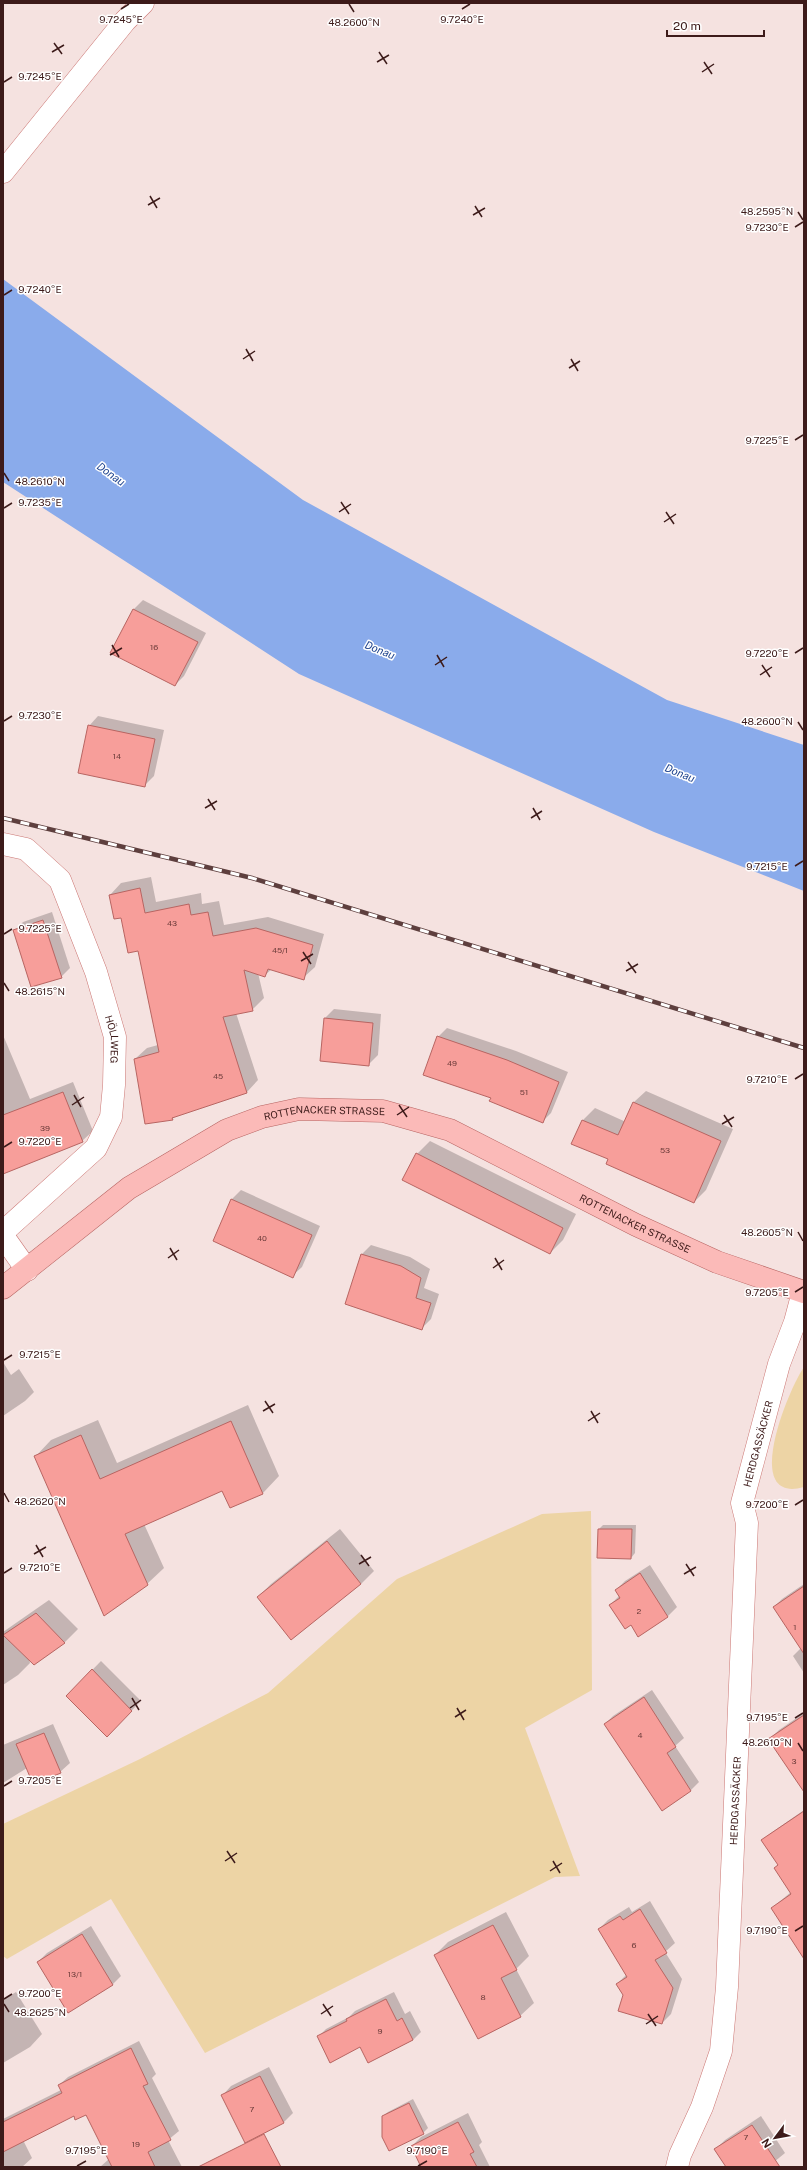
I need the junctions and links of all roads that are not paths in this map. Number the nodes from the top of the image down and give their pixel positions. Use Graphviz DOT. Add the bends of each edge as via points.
graph roads {
  1 [pos="143,3"];
  2 [pos="3,172"];
  3 [pos="3,844"];
  4 [pos="3,1232"];
  5 [pos="3,1236"];
  6 [pos="27,1270"];
  7 [pos="3,1288"];
  8 [pos="804,1292"];
  9 [pos="677,2167"];
  1 -- 2 [label="street" via="125,21"];
  3 -- 4 [label="street, HÖLLWEG" via="26,849 60,880 96,972 115,1037 111,1117 96,1148"];
  5 -- 6 [label="street"];
  6 -- 7 [label="main road, ROTTENACKER STRASSE"];
  6 -- 8 [label="main road, ROTTENACKER STRASSE" via="129,1188 227,1130 262,1117 299,1109 383,1110 450,1130 636,1225 697,1253"];
  8 -- 9 [label="street, HERDGASSÄCKER" via="779,1364 742,1503 747,1523 727,1986 721,2051 702,2107"];
}
